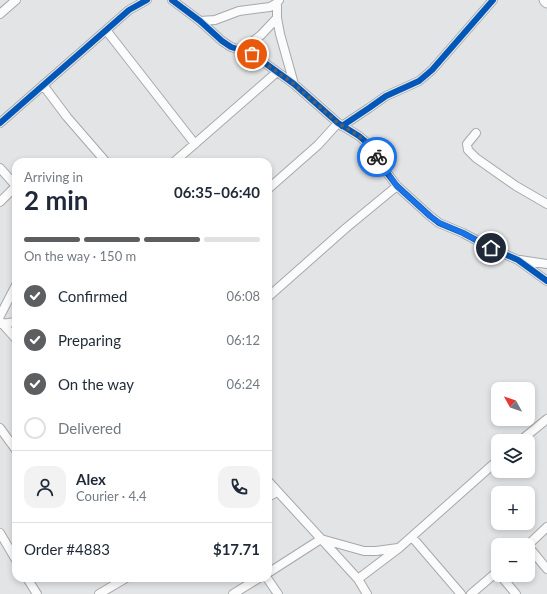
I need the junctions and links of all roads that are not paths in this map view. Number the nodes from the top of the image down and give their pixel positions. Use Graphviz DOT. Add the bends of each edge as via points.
graph roads {
  1 [pos="16,0"];
  2 [pos="147,0"];
  3 [pos="172,0"];
  4 [pos="493,0"];
  5 [pos="278,1"];
  6 [pos="0,14"];
  7 [pos="276,18"];
  8 [pos="200,21"];
  9 [pos="106,30"];
  10 [pos="242,50"];
  11 [pos="277,72"];
  12 [pos="294,84"];
  13 [pos="43,85"];
  14 [pos="0,123"];
  15 [pos="340,124"];
  16 [pos="476,133"];
  17 [pos="195,144"];
  18 [pos="103,158"];
  19 [pos="179,158"];
  20 [pos="0,168"];
  21 [pos="12,182"];
  22 [pos="272,185"];
  23 [pos="397,186"];
  24 [pos="12,190"];
  25 [pos="0,202"];
  26 [pos="547,204"];
  27 [pos="518,260"];
  28 [pos="547,264"];
  29 [pos="547,281"];
  30 [pos="272,293"];
  31 [pos="12,295"];
  32 [pos="12,319"];
  33 [pos="2,321"];
  34 [pos="12,322"];
  35 [pos="12,334"];
  36 [pos="547,418"];
  37 [pos="0,428"];
  38 [pos="528,434"];
  39 [pos="12,444"];
  40 [pos="491,466"];
  41 [pos="272,486"];
  42 [pos="277,492"];
  43 [pos="272,495"];
  44 [pos="547,527"];
  45 [pos="0,533"];
  46 [pos="412,537"];
  47 [pos="535,538"];
  48 [pos="321,539"];
  49 [pos="399,548"];
  50 [pos="12,553"];
  51 [pos="535,554"];
  52 [pos="547,569"];
  53 [pos="272,570"];
  54 [pos="491,578"];
  55 [pos="358,580"];
  56 [pos="30,582"];
  57 [pos="119,582"];
  58 [pos="252,582"];
  59 [pos="270,582"];
  60 [pos="506,582"];
  61 [pos="37,594"];
  62 [pos="99,594"];
  63 [pos="233,594"];
  64 [pos="278,594"];
  65 [pos="367,594"];
  66 [pos="461,594"];
  67 [pos="471,594"];
  68 [pos="516,594"];
  1 -- 6 [label="street"];
  2 -- 9 [label="street" via="129,10"];
  3 -- 8 [label="street"];
  4 -- 15 [label="street" via="419,81 386,96"];
  5 -- 7 [label="street"];
  5 -- 8 [label="street" via="270,7 239,11 215,20"];
  7 -- 10 [label="street" via="262,35"];
  7 -- 12 [label="street"];
  8 -- 10 [label="street" via="222,42 231,48"];
  9 -- 13 [label="street"];
  9 -- 17 [label="street"];
  10 -- 11 [label="street"];
  11 -- 12 [label="street"];
  11 -- 17 [label="street"];
  12 -- 15 [label="street"];
  13 -- 14 [label="street"];
  13 -- 18 [label="street"];
  15 -- 22 [label="street"];
  15 -- 23 [label="street" via="366,142"];
  16 -- 26 [label="street" via="467,144 468,150 516,186"];
  17 -- 19 [label="street"];
  20 -- 21 [label="street"];
  23 -- 27 [label="street" via="440,223"];
  23 -- 30 [label="street"];
  24 -- 25 [label="street"];
  27 -- 28 [label="street"];
  27 -- 29 [label="street"];
  31 -- 33 [label="street"];
  32 -- 33 [label="street"];
  33 -- 34 [label="street"];
  33 -- 35 [label="street"];
  36 -- 38 [label="street"];
  37 -- 39 [label="street"];
  40 -- 46 [label="street"];
  41 -- 42 [label="street"];
  42 -- 43 [label="street"];
  42 -- 48 [label="street"];
  44 -- 47 [label="street"];
  45 -- 50 [label="street"];
  46 -- 49 [label="street"];
  46 -- 66 [label="street"];
  48 -- 49 [label="street" via="364,551"];
  48 -- 53 [label="street"];
  48 -- 55 [label="street"];
  49 -- 55 [label="street"];
  51 -- 52 [label="street"];
  54 -- 67 [label="street"];
  55 -- 65 [label="street"];
  56 -- 61 [label="street"];
  57 -- 62 [label="street"];
  58 -- 63 [label="street"];
  59 -- 64 [label="street"];
  60 -- 68 [label="street"];
}
